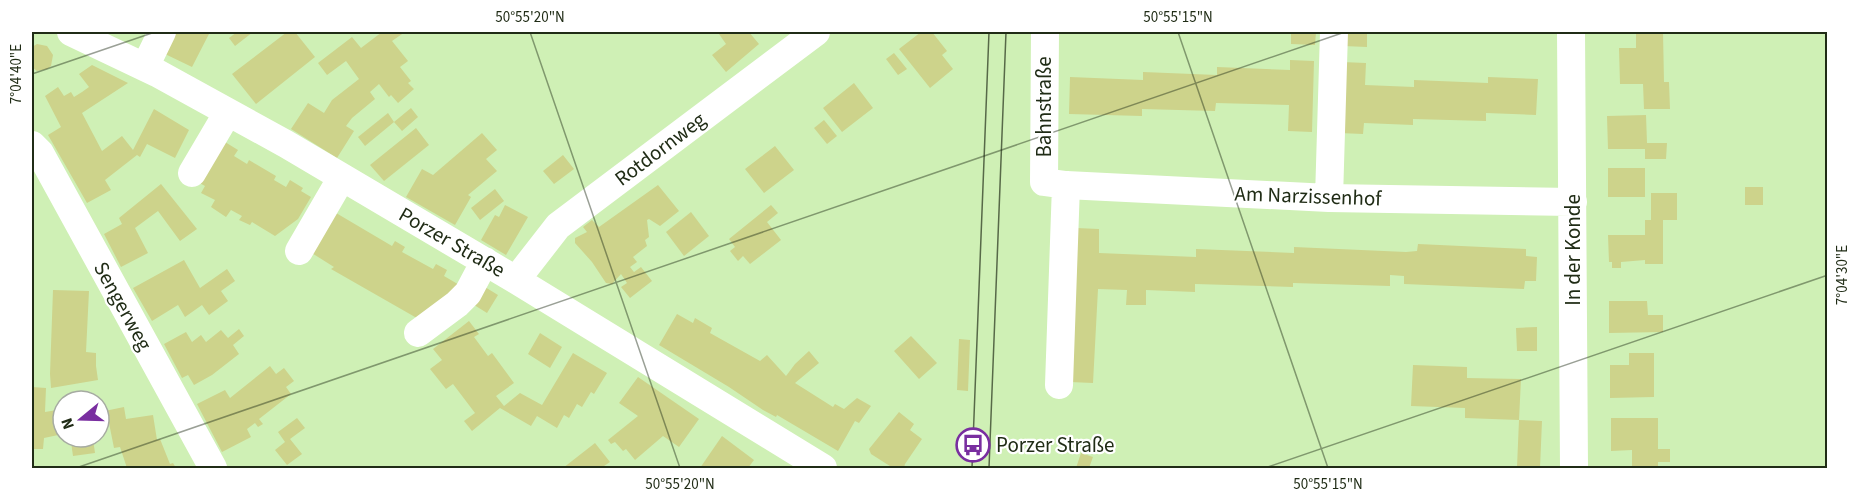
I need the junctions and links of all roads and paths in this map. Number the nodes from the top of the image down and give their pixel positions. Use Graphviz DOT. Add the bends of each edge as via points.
graph roads {
  1 [pos="71,32"];
  2 [pos="162,32"];
  3 [pos="1045,32"];
  4 [pos="1334,32"];
  5 [pos="1570,32"];
  6 [pos="803,35"];
  7 [pos="145,67"];
  8 [pos="228,112"];
  9 [pos="32,145"];
  10 [pos="192,173"];
  11 [pos="342,177"];
  12 [pos="1055,184"];
  13 [pos="1329,198"];
  14 [pos="1573,202"];
  15 [pos="299,251"];
  16 [pos="485,261"];
  17 [pos="516,280"];
  18 [pos="418,333"];
  19 [pos="1059,385"];
  20 [pos="213,468"];
  21 [pos="823,468"];
  22 [pos="1574,468"];
  1 -- 7 [label="street, Porzer Straße"];
  2 -- 7 [label="street"];
  3 -- 12 [label="street, Bahnstraße"];
  4 -- 13 [label="street"];
  5 -- 14 [label="street, In der Konde"];
  6 -- 17 [label="street, Rotdornweg" via="558,226"];
  7 -- 8 [label="street, Porzer Straße"];
  8 -- 10 [label="street"];
  8 -- 11 [label="street, Porzer Straße"];
  9 -- 20 [label="street, Sengerweg" via="40,153"];
  11 -- 15 [label="street"];
  11 -- 16 [label="street, Porzer Straße"];
  12 -- 13 [label="street, Am Narzissenhof"];
  12 -- 19 [label="street, Bahnstraße"];
  13 -- 14 [label="street, Am Narzissenhof"];
  14 -- 22 [label="street, In der Konde"];
  16 -- 17 [label="street, Porzer Straße"];
  16 -- 18 [label="street" via="468,293"];
  17 -- 21 [label="street, Porzer Straße"];
}
